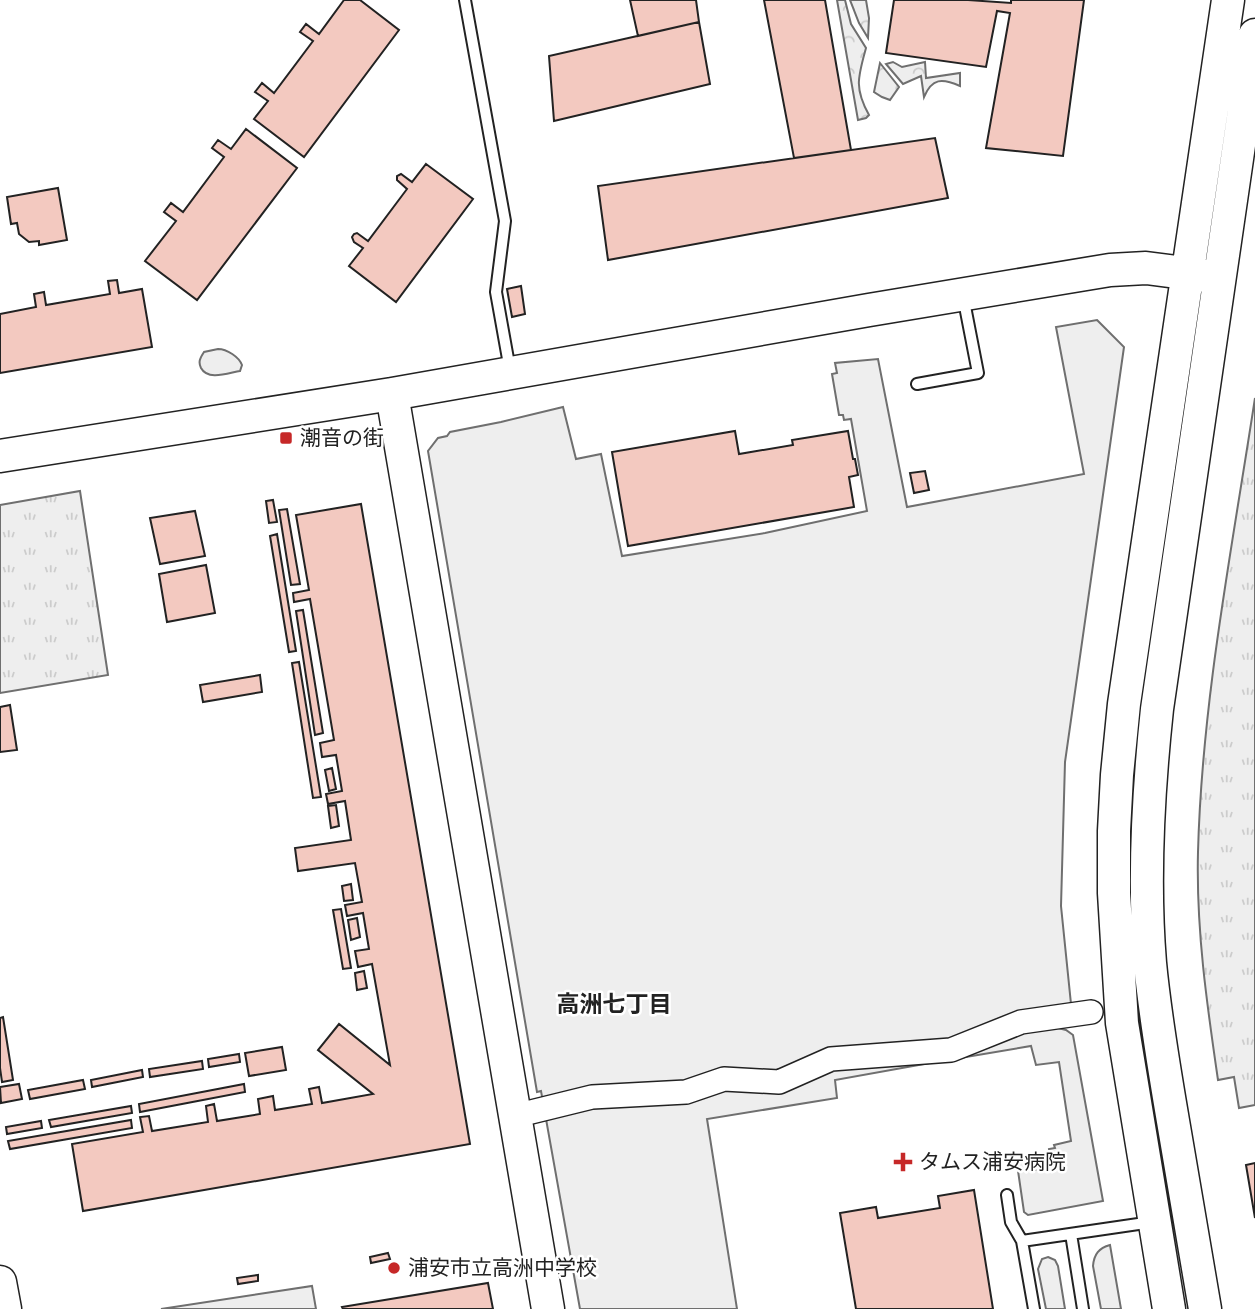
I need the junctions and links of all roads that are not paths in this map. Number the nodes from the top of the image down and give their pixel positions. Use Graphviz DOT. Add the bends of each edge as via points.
graph roads {
  1 [pos="465,0"];
  2 [pos="1228,0"];
  3 [pos="1255,35"];
  4 [pos="1204,276"];
  5 [pos="962,295"];
  6 [pos="510,373"];
  7 [pos="917,384"];
  8 [pos="392,394"];
  9 [pos="0,456"];
  10 [pos="1091,1012"];
  11 [pos="531,1112"];
  12 [pos="1007,1195"];
  13 [pos="1155,1222"];
  14 [pos="1071,1234"];
  15 [pos="1022,1241"];
  16 [pos="0,1282"];
  17 [pos="5,1309"];
  18 [pos="548,1309"];
  19 [pos="1034,1309"];
  20 [pos="1083,1309"];
  21 [pos="1170,1309"];
  22 [pos="1205,1309"];
  1 -- 6 [label="lane" via="505,221 496,292"];
  2 -- 4 [label="street"];
  3 -- 4 [label="street"];
  4 -- 5 [label="street" via="1146,268 1110,270"];
  4 -- 13 [label="street" via="1124,704 1116,775 1114,893 1122,1023"];
  4 -- 22 [label="street" via="1172,610 1150,781 1147,895 1156,1021"];
  5 -- 6 [label="street"];
  5 -- 7 [label="lane" via="978,373"];
  6 -- 8 [label="street"];
  8 -- 9 [label="street"];
  8 -- 18 [label="street"];
  10 -- 11 [label="street" via="1021,1022 951,1050 831,1059 779,1082 724,1079 686,1092 592,1097"];
  12 -- 15 [label="lane" via="1011,1222"];
  13 -- 14 [label="lane"];
  13 -- 21 [label="street"];
  14 -- 15 [label="lane"];
  14 -- 20 [label="lane"];
  15 -- 19 [label="lane"];
  16 -- 17 [label="street"];
}
